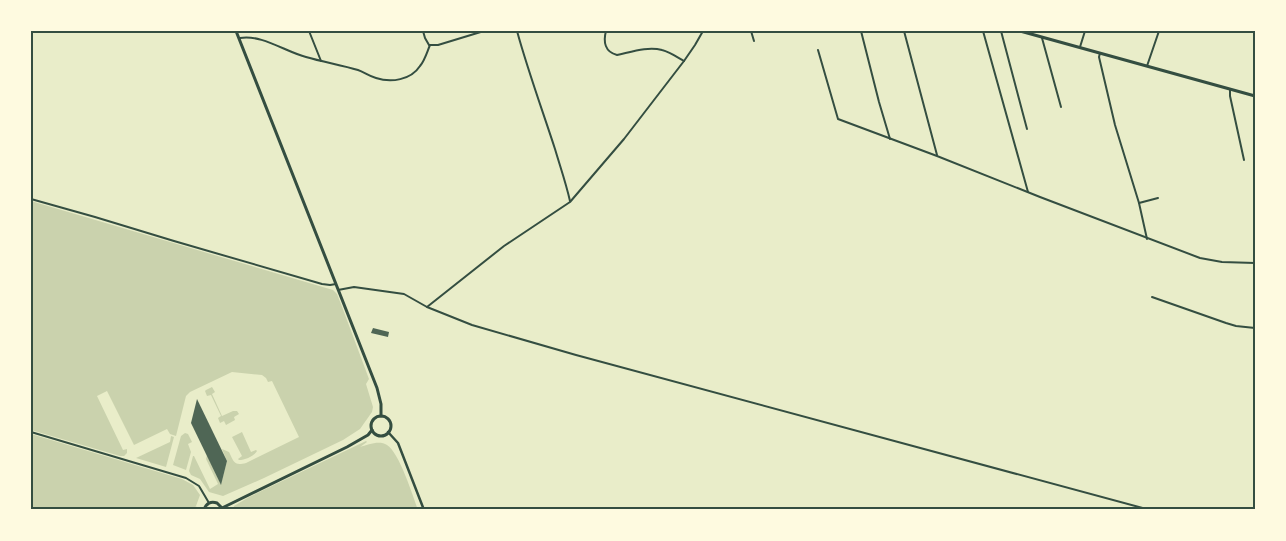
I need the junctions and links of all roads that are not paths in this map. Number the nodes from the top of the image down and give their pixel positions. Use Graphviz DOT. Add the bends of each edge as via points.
graph roads {
  1 [pos="236,31"];
  2 [pos="308,31"];
  3 [pos="423,31"];
  4 [pos="484,31"];
  5 [pos="517,31"];
  6 [pos="606,31"];
  7 [pos="703,31"];
  8 [pos="751,31"];
  9 [pos="861,31"];
  10 [pos="904,31"];
  11 [pos="983,31"];
  12 [pos="1001,31"];
  13 [pos="1020,31"];
  14 [pos="1085,31"];
  15 [pos="1159,31"];
  16 [pos="1042,38"];
  17 [pos="239,39"];
  18 [pos="754,41"];
  19 [pos="430,45"];
  20 [pos="1080,47"];
  21 [pos="818,50"];
  22 [pos="1100,53"];
  23 [pos="321,61"];
  24 [pos="684,61"];
  25 [pos="1146,66"];
  26 [pos="1230,89"];
  27 [pos="1255,96"];
  28 [pos="1061,106"];
  29 [pos="1027,129"];
  30 [pos="890,139"];
  31 [pos="937,156"];
  32 [pos="1244,160"];
  33 [pos="1028,192"];
  34 [pos="1158,198"];
  35 [pos="31,199"];
  36 [pos="570,202"];
  37 [pos="1139,202"];
  38 [pos="1147,238"];
  39 [pos="1255,263"];
  40 [pos="336,284"];
  41 [pos="338,290"];
  42 [pos="1152,297"];
  43 [pos="427,307"];
  44 [pos="1255,328"];
  45 [pos="381,416"];
  46 [pos="372,430"];
  47 [pos="31,432"];
  48 [pos="388,432"];
  49 [pos="209,503"];
  50 [pos="222,509"];
  51 [pos="204,510"];
  52 [pos="424,510"];
  53 [pos="1150,510"];
  1 -- 17 [label="main road"];
  2 -- 23 [label="street"];
  3 -- 19 [label="street"];
  4 -- 19 [label="street"];
  5 -- 36 [label="street"];
  6 -- 24 [label="street" via="604,39 612,54 659,49"];
  7 -- 24 [label="street"];
  8 -- 18 [label="street"];
  9 -- 30 [label="street"];
  10 -- 31 [label="street"];
  11 -- 33 [label="street"];
  12 -- 29 [label="street"];
  13 -- 16 [label="main road"];
  14 -- 20 [label="street"];
  15 -- 25 [label="street"];
  16 -- 20 [label="main road"];
  16 -- 28 [label="street"];
  17 -- 23 [label="street" via="251,37"];
  17 -- 40 [label="main road"];
  19 -- 23 [label="street" via="420,68 400,80 376,78"];
  20 -- 22 [label="main road"];
  21 -- 30 [label="street" via="838,119"];
  22 -- 25 [label="main road"];
  22 -- 37 [label="street" via="1116,125"];
  24 -- 36 [label="street"];
  25 -- 26 [label="main road"];
  26 -- 27 [label="main road"];
  26 -- 32 [label="street"];
  30 -- 31 [label="street"];
  31 -- 33 [label="street"];
  33 -- 38 [label="street"];
  34 -- 37 [label="street"];
  35 -- 40 [label="street" via="322,284"];
  36 -- 43 [label="street" via="504,246"];
  37 -- 38 [label="street"];
  38 -- 39 [label="street" via="1200,258"];
  40 -- 41 [label="main road"];
  41 -- 43 [label="street" via="354,287 404,294"];
  41 -- 45 [label="main road" via="376,388"];
  42 -- 44 [label="street" via="1226,323"];
  43 -- 53 [label="street" via="472,325 576,355"];
  45 -- 46 [label="main road" via="372,422"];
  45 -- 48 [label="main road" via="390,422"];
  46 -- 48 [label="main road" via="381,436"];
  46 -- 50 [label="main road" via="347,447"];
  47 -- 49 [label="street" via="186,478 198,486"];
  48 -- 52 [label="street" via="398,444"];
  49 -- 50 [label="main road" via="218,503"];
  49 -- 51 [label="main road"];
}
